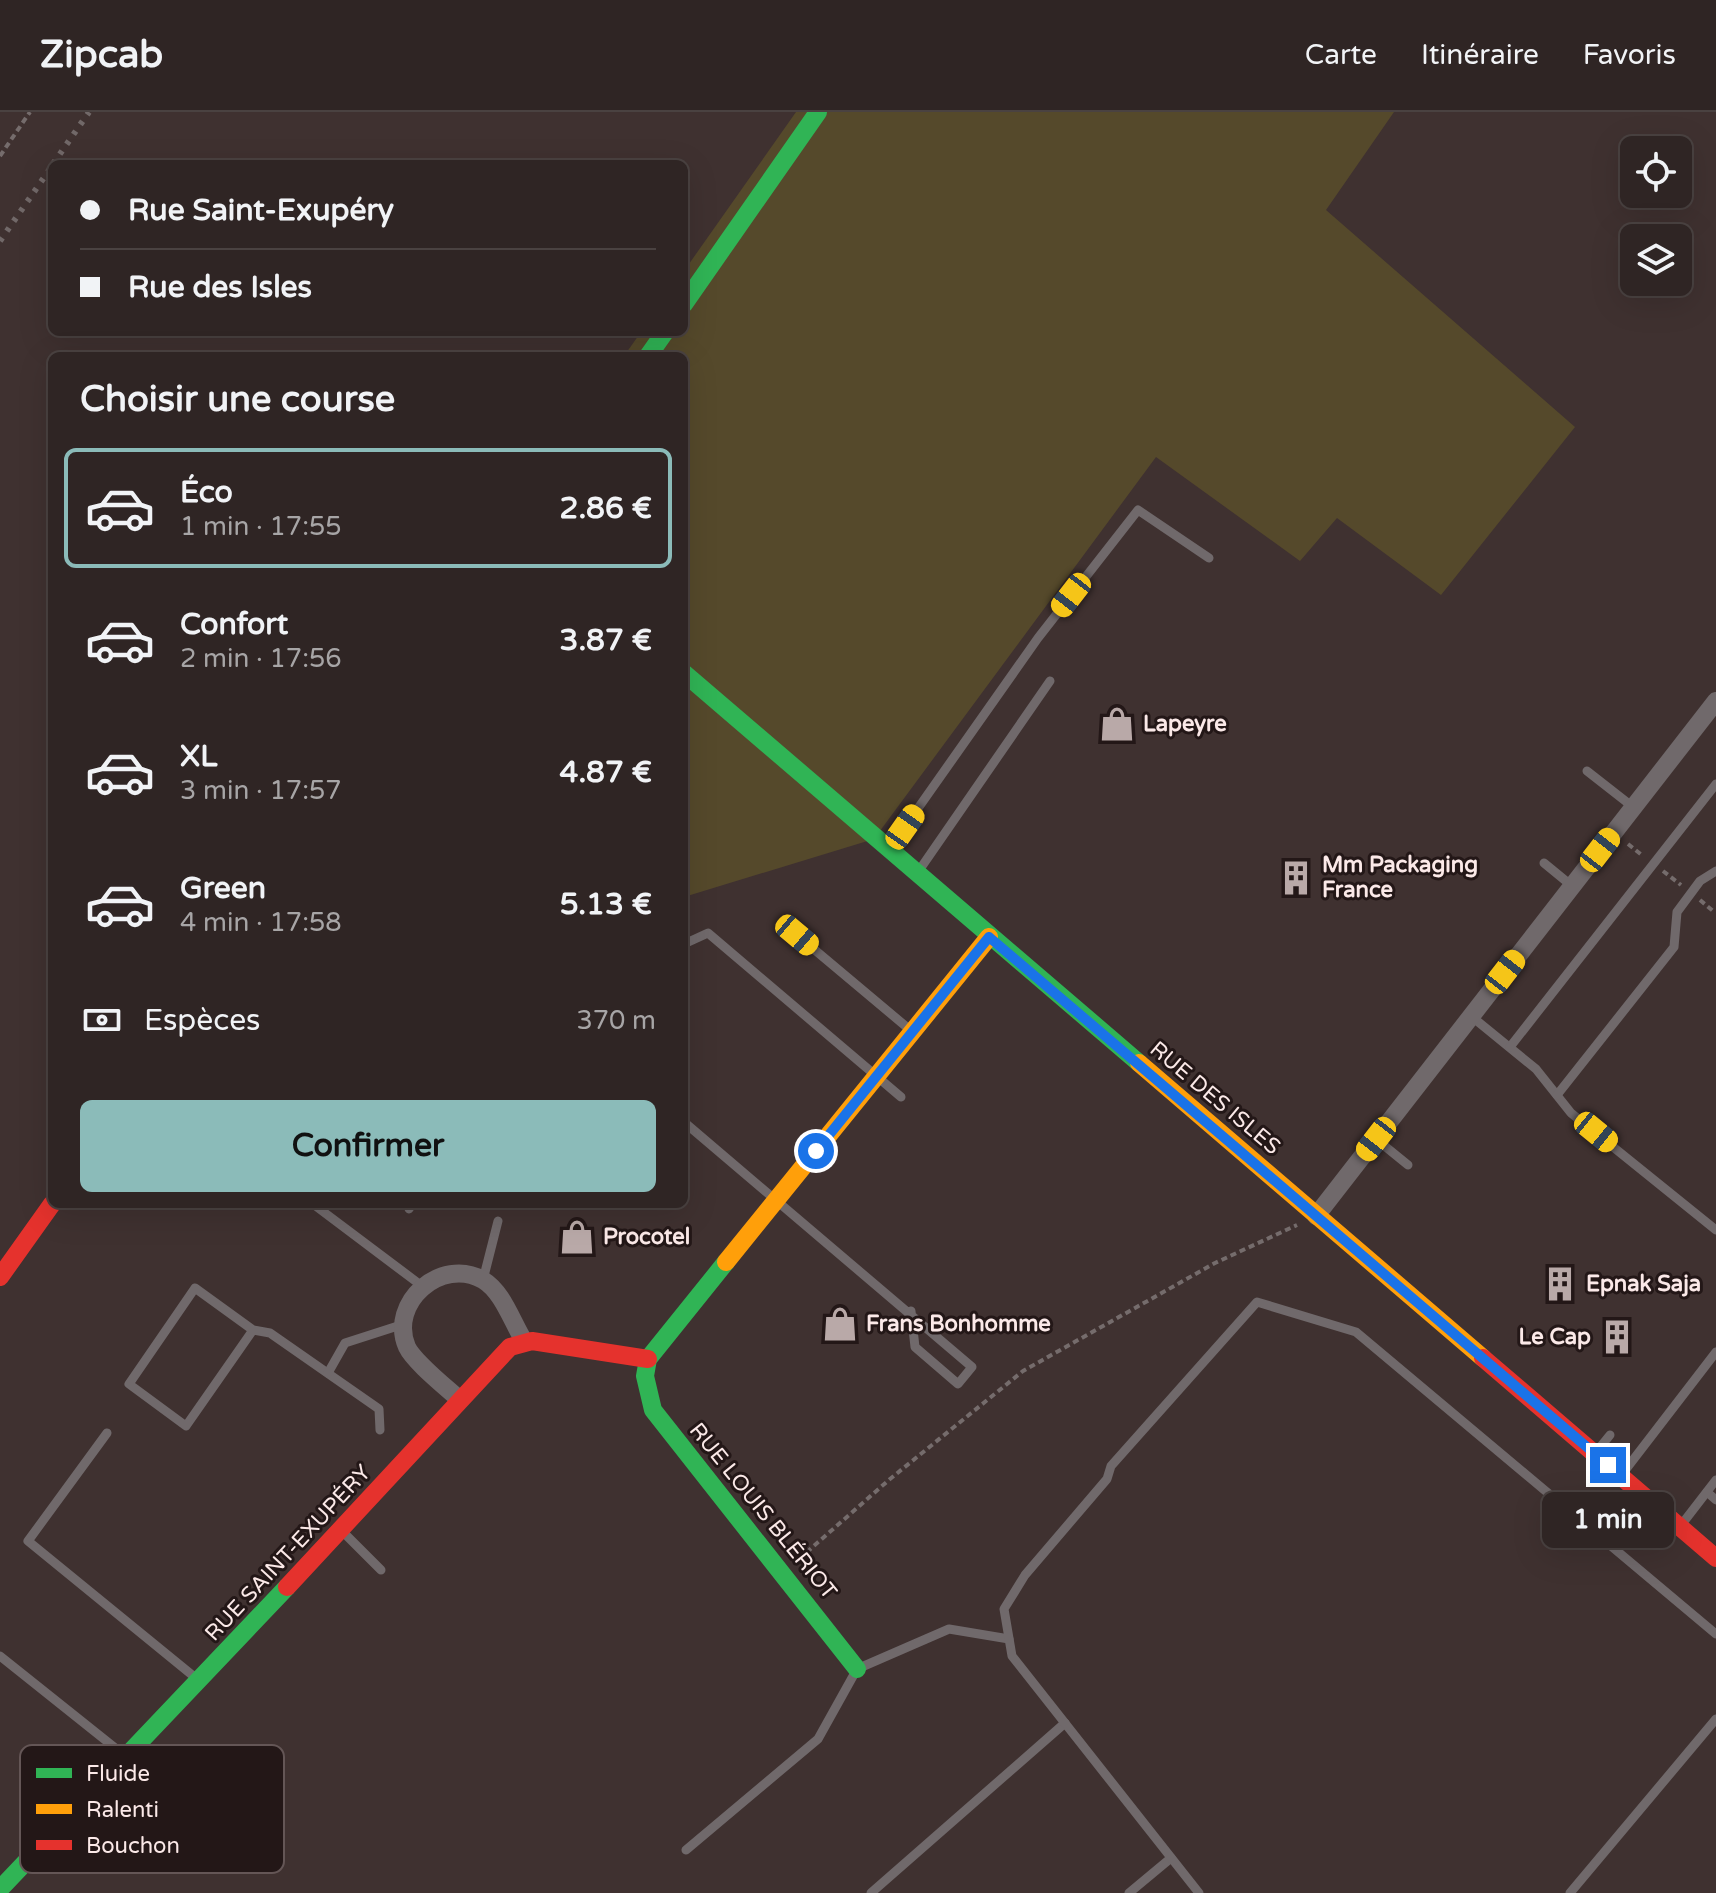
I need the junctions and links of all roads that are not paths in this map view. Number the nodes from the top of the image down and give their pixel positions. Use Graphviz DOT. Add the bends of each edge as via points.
graph roads {
  1 [pos="818,112"];
  2 [pos="688,298"];
  3 [pos="1209,558"];
  4 [pos="688,676"];
  5 [pos="1050,681"];
  6 [pos="1716,701"];
  7 [pos="1587,771"];
  8 [pos="1716,784"];
  9 [pos="1633,807"];
  10 [pos="888,851"];
  11 [pos="1544,863"];
  12 [pos="1716,871"];
  13 [pos="916,875"];
  14 [pos="1572,886"];
  15 [pos="797,935"];
  16 [pos="989,937"];
  17 [pos="688,942"];
  18 [pos="1471,1016"];
  19 [pos="912,1032"];
  20 [pos="1510,1047"];
  21 [pos="875,1077"];
  22 [pos="1557,1095"];
  23 [pos="901,1097"];
  24 [pos="688,1125"];
  25 [pos="1376,1139"];
  26 [pos="1408,1165"];
  27 [pos="776,1200"];
  28 [pos="49,1208"];
  29 [pos="318,1208"];
  30 [pos="1316,1216"];
  31 [pos="498,1221"];
  32 [pos="1716,1230"];
  33 [pos="0,1277"];
  34 [pos="483,1280"];
  35 [pos="422,1286"];
  36 [pos="911,1311"];
  37 [pos="404,1324"];
  38 [pos="253,1330"];
  39 [pos="519,1333"];
  40 [pos="1716,1352"];
  41 [pos="646,1367"];
  42 [pos="328,1373"];
  43 [pos="460,1400"];
  44 [pos="380,1430"];
  45 [pos="107,1433"];
  46 [pos="1610,1435"];
  47 [pos="1595,1454"];
  48 [pos="1621,1476"];
  49 [pos="1716,1480"];
  50 [pos="1707,1492"];
  51 [pos="1716,1500"];
  52 [pos="1680,1527"];
  53 [pos="341,1531"];
  54 [pos="1716,1558"];
  55 [pos="381,1570"];
  56 [pos="1716,1634"];
  57 [pos="1009,1639"];
  58 [pos="0,1656"];
  59 [pos="857,1669"];
  60 [pos="199,1681"];
  61 [pos="1716,1719"];
  62 [pos="1065,1723"];
  63 [pos="112,1745"];
  64 [pos="138,1745"];
  65 [pos="686,1850"];
  66 [pos="1171,1858"];
  67 [pos="20,1868"];
  68 [pos="0,1889"];
  69 [pos="871,1893"];
  70 [pos="1129,1893"];
  71 [pos="1199,1893"];
  72 [pos="1570,1893"];
  1 -- 2 [label="street"];
  3 -- 10 [label="lane" via="1138,510 1038,638"];
  4 -- 10 [label="street, RUE DES ISLES"];
  5 -- 13 [label="lane"];
  6 -- 9 [label="street"];
  7 -- 9 [label="lane"];
  8 -- 20 [label="lane"];
  9 -- 14 [label="street"];
  10 -- 13 [label="street, RUE DES ISLES"];
  11 -- 14 [label="lane"];
  12 -- 22 [label="lane" via="1700,881 1677,912 1674,947"];
  13 -- 16 [label="street, RUE DES ISLES"];
  14 -- 18 [label="street"];
  15 -- 19 [label="lane"];
  16 -- 19 [label="street"];
  16 -- 30 [label="street, RUE DES ISLES"];
  17 -- 21 [label="lane" via="708,933"];
  18 -- 20 [label="lane"];
  18 -- 25 [label="street"];
  19 -- 21 [label="street"];
  20 -- 22 [label="lane"];
  21 -- 23 [label="lane"];
  21 -- 27 [label="street"];
  22 -- 32 [label="lane" via="1571,1113"];
  24 -- 27 [label="lane"];
  25 -- 26 [label="lane"];
  25 -- 30 [label="street"];
  27 -- 36 [label="lane"];
  27 -- 41 [label="street"];
  28 -- 33 [label="street"];
  29 -- 35 [label="lane"];
  30 -- 47 [label="street, RUE DES ISLES"];
  31 -- 34 [label="lane"];
  34 -- 35 [label="street" via="452,1273"];
  34 -- 39 [label="street" via="497,1293"];
  35 -- 37 [label="street" via="409,1304"];
  36 -- 36 [label="lane" via="915,1347 958,1384 972,1367"];
  37 -- 42 [label="lane" via="345,1343"];
  37 -- 43 [label="street" via="407,1348"];
  38 -- 38 [label="lane" via="195,1288 129,1384 186,1426"];
  38 -- 42 [label="lane" via="270,1333"];
  39 -- 41 [label="street"];
  39 -- 43 [label="street, RUE SAINT-EXUPÉRY"];
  40 -- 48 [label="lane"];
  41 -- 59 [label="street, RUE LOUIS BLÉRIOT" via="653,1410"];
  42 -- 44 [label="lane" via="379,1409"];
  43 -- 53 [label="street, RUE SAINT-EXUPÉRY"];
  45 -- 60 [label="lane" via="28,1541"];
  46 -- 47 [label="lane"];
  47 -- 48 [label="street, RUE DES ISLES"];
  48 -- 52 [label="street, RUE DES ISLES"];
  49 -- 50 [label="lane"];
  50 -- 51 [label="lane"];
  50 -- 52 [label="lane"];
  52 -- 54 [label="street, RUE DES ISLES"];
  53 -- 55 [label="lane"];
  53 -- 60 [label="street, RUE SAINT-EXUPÉRY"];
  56 -- 57 [label="lane" via="1356,1332 1257,1302 1111,1466 1107,1479 1025,1575 1004,1609"];
  57 -- 59 [label="lane" via="949,1629"];
  57 -- 62 [label="lane" via="1012,1656"];
  58 -- 63 [label="lane"];
  59 -- 65 [label="lane" via="818,1739"];
  60 -- 64 [label="street, RUE SAINT-EXUPÉRY"];
  61 -- 72 [label="lane"];
  62 -- 66 [label="lane"];
  62 -- 69 [label="lane"];
  66 -- 70 [label="lane"];
  66 -- 71 [label="lane"];
  67 -- 68 [label="street, RUE SAINT-EXUPÉRY"];
}
